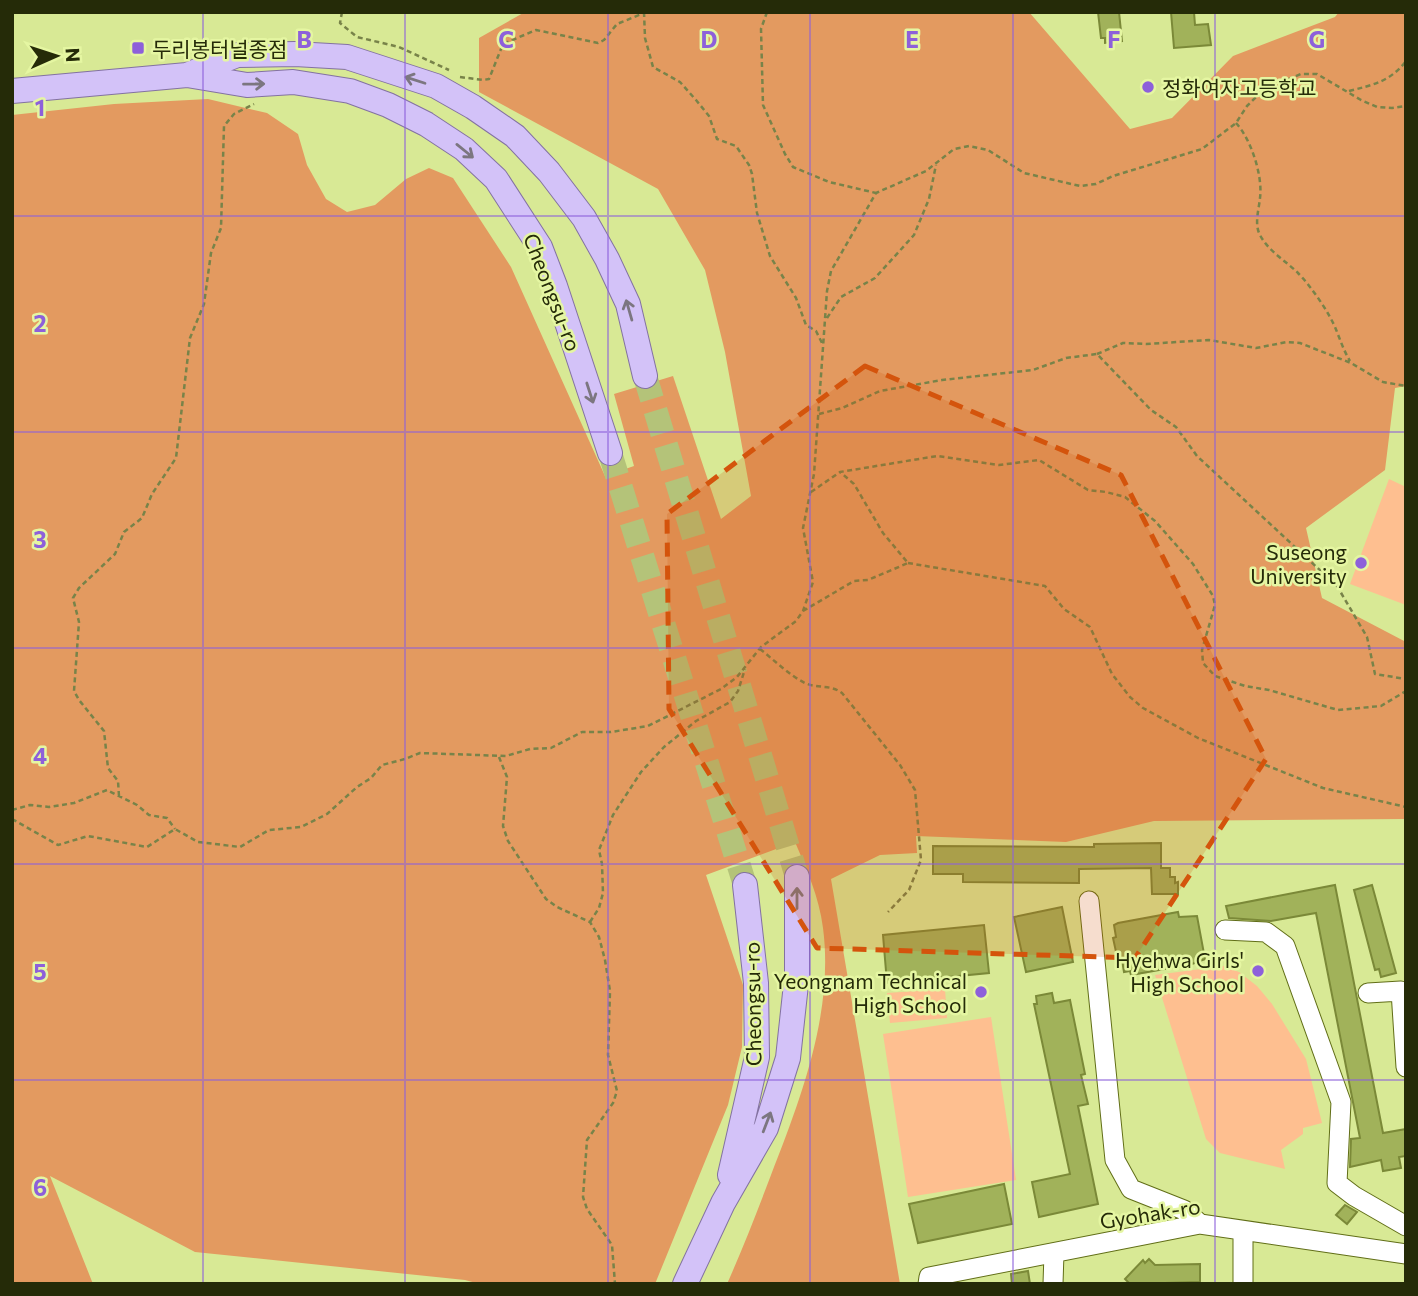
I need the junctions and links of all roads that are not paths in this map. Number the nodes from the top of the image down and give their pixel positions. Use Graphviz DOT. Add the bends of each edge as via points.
graph roads {
  1 [pos="187,75"];
  2 [pos="12,91"];
  3 [pos="645,376"];
  4 [pos="610,453"];
  5 [pos="797,877"];
  6 [pos="745,885"];
  7 [pos="1088,901"];
  8 [pos="1225,930"];
  9 [pos="1368,993"];
  10 [pos="1406,1067"];
  11 [pos="723,1203"];
  12 [pos="1200,1224"];
  13 [pos="1406,1226"];
  14 [pos="1243,1231"];
  15 [pos="1054,1254"];
  16 [pos="1406,1254"];
  17 [pos="685,1284"];
  18 [pos="928,1284"];
  19 [pos="1053,1284"];
  20 [pos="1243,1284"];
  1 -- 2 [label="main road, Cheongsu-ro"];
  3 -- 1 [label="main road, Cheongsu-ro, one-way" via="628,304 584,218 515,136 473,107 436,86 347,57 237,55"];
  1 -- 4 [label="main road, Cheongsu-ro, one-way" via="247,85 293,82 350,91 426,124 464,149 496,179 540,247"];
  11 -- 5 [label="main road, Cheongsu-ro, one-way" via="766,1128 788,1058 797,975"];
  6 -- 11 [label="main road, Cheongsu-ro" via="756,983 757,1057"];
  7 -- 12 [label="street" via="1115,1160 1131,1189 1184,1210"];
  8 -- 13 [label="street" via="1266,932 1285,946 1341,1102 1337,1183"];
  9 -- 10 [label="street" via="1401,991"];
  11 -- 17 [label="main road, Cheongsu-ro"];
  12 -- 14 [label="street, Gyohak-ro"];
  12 -- 15 [label="street, Gyohak-ro"];
  14 -- 16 [label="street, Gyohak-ro"];
  14 -- 20 [label="street"];
  15 -- 18 [label="street, Gyohak-ro" via="929,1277"];
  15 -- 19 [label="street"];
}
